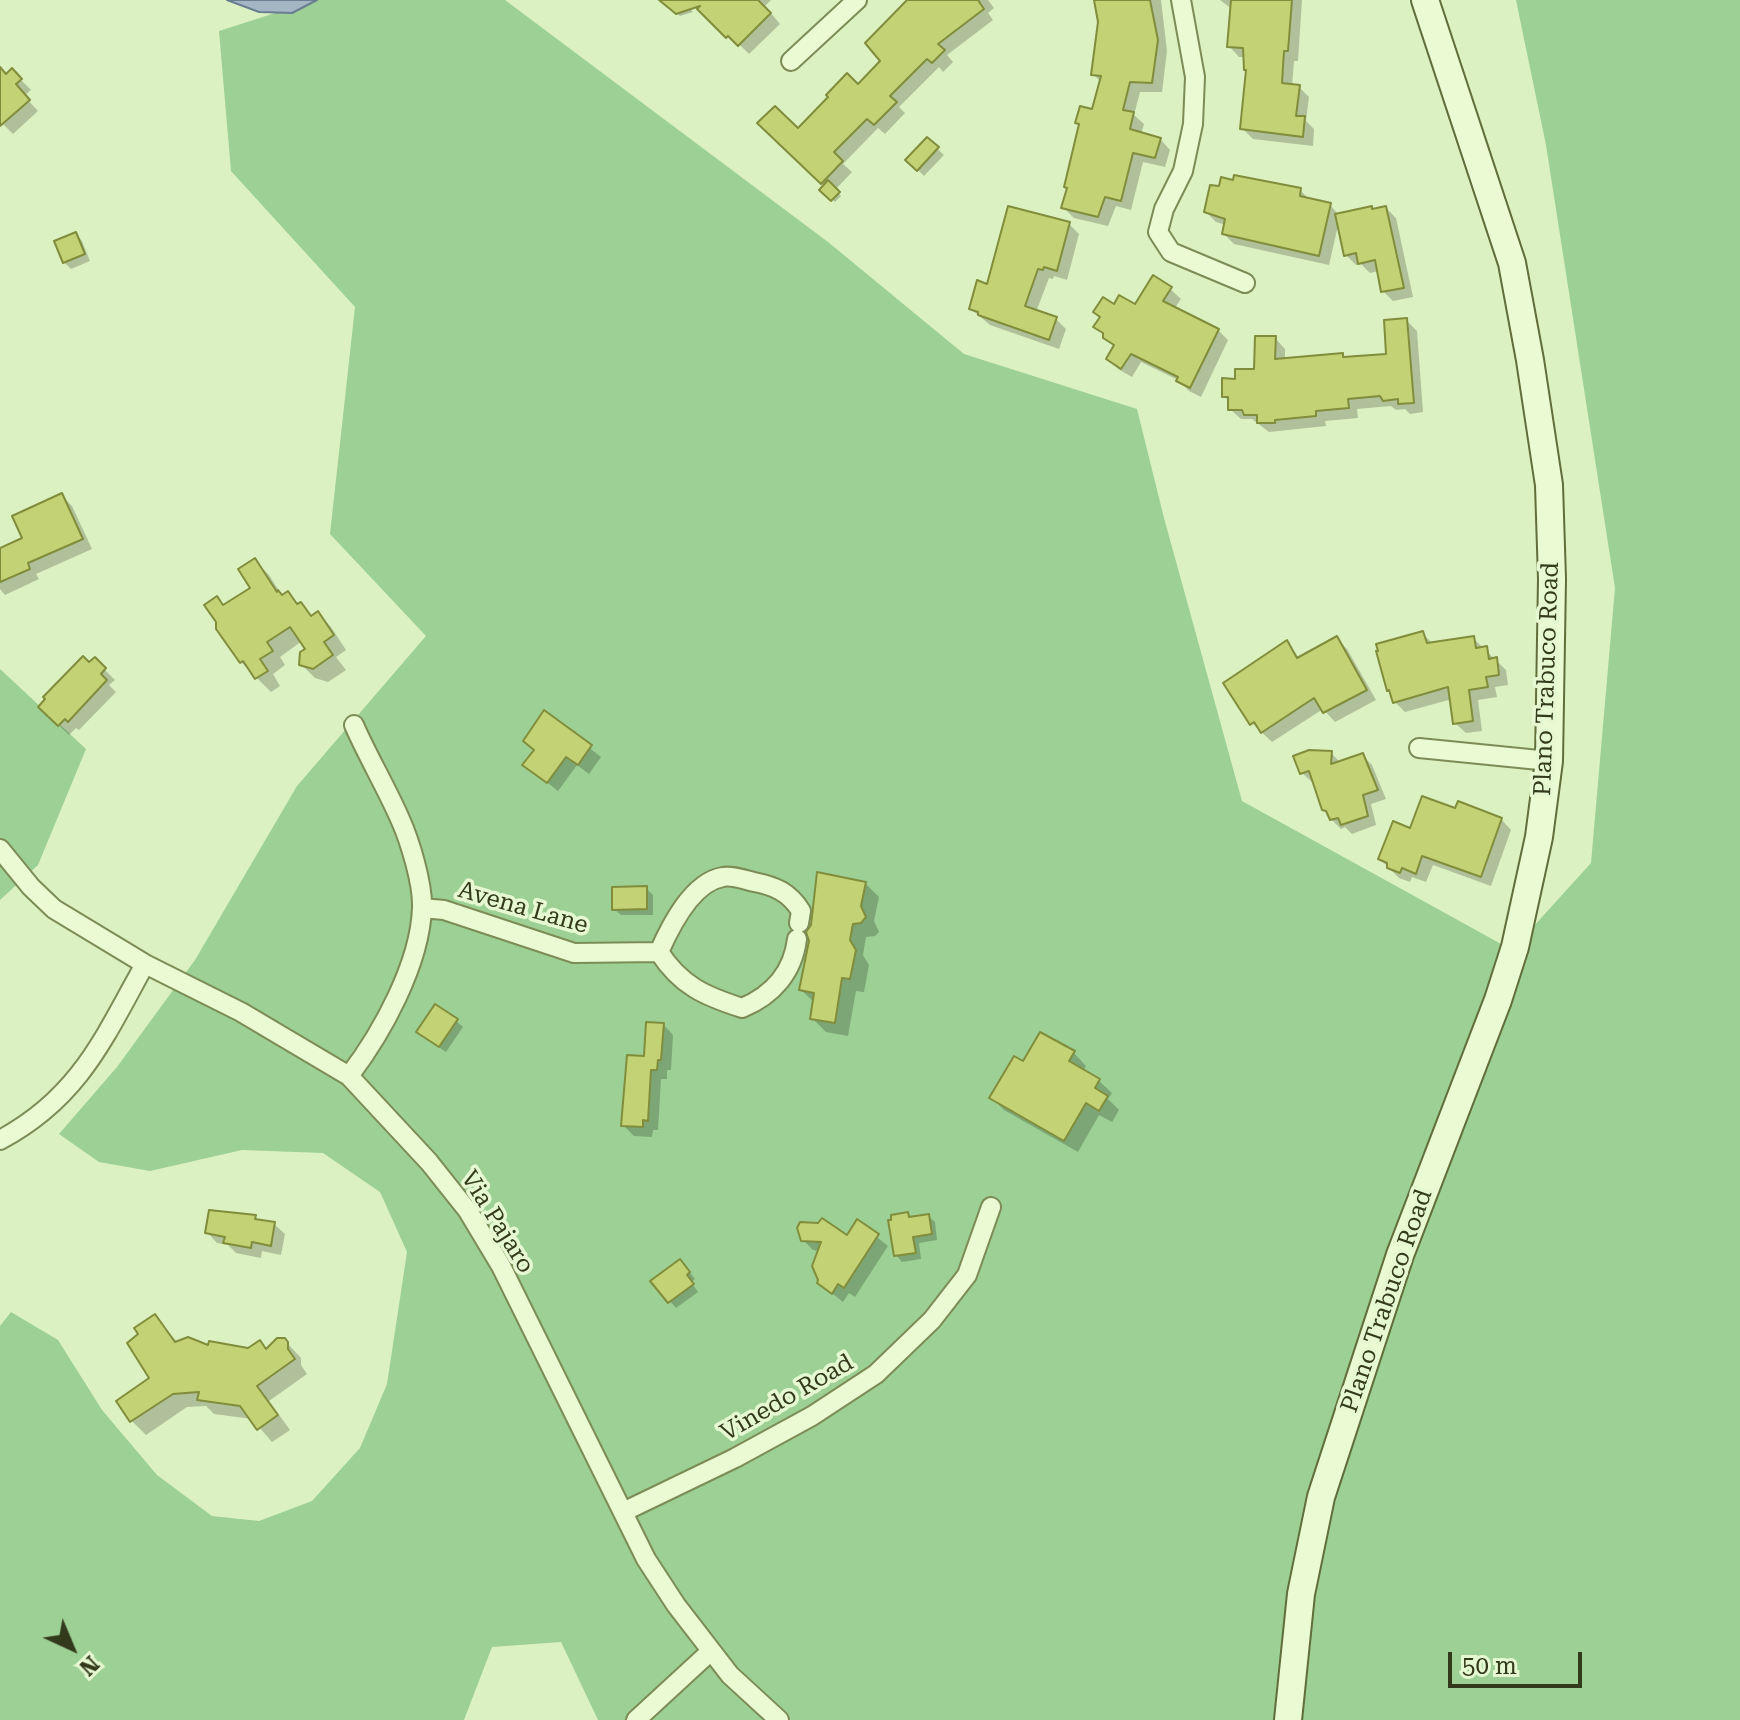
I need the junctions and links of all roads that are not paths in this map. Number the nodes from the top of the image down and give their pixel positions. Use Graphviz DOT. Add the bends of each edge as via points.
graph roads {
  1 [pos="857,0"];
  2 [pos="1181,0"];
  3 [pos="1425,0"];
  4 [pos="791,61"];
  5 [pos="1245,283"];
  6 [pos="354,725"];
  7 [pos="1419,748"];
  8 [pos="1549,761"];
  9 [pos="0,849"];
  10 [pos="422,908"];
  11 [pos="659,952"];
  12 [pos="145,964"];
  13 [pos="349,1076"];
  14 [pos="0,1140"];
  15 [pos="991,1207"];
  16 [pos="623,1512"];
  17 [pos="711,1651"];
  18 [pos="636,1720"];
  19 [pos="779,1720"];
  20 [pos="1288,1720"];
  1 -- 4 [label="street"];
  2 -- 5 [label="street" via="1195,77 1193,124 1183,171 1158,232 1171,252"];
  3 -- 8 [label="street, Plano Trabuco Road" via="1512,263 1530,360 1549,485"];
  6 -- 10 [label="street" via="401,820"];
  7 -- 8 [label="street"];
  8 -- 20 [label="street, Plano Trabuco Road" via="1515,947 1400,1255 1321,1497 1301,1594"];
  9 -- 12 [label="street, Via Pajaro" via="54,909"];
  10 -- 11 [label="street, Avena Lane" via="444,910 574,953"];
  10 -- 13 [label="street" via="395,1003"];
  11 -- 11 [label="street" via="680,979 704,995 742,1008 759,1001 782,980 795,956 801,911 785,892 724,876 690,898"];
  12 -- 13 [label="street, Via Pajaro" via="241,1012"];
  12 -- 14 [label="street" via="91,1061 68,1090 40,1116"];
  13 -- 16 [label="street, Via Pajaro" via="468,1211 501,1266"];
  15 -- 16 [label="street, Vinedo Road" via="967,1275 932,1320 876,1374 735,1458"];
  16 -- 17 [label="street, Via Pajaro" via="646,1559"];
  17 -- 18 [label="street"];
  17 -- 19 [label="street, Via Pajaro"];
}
